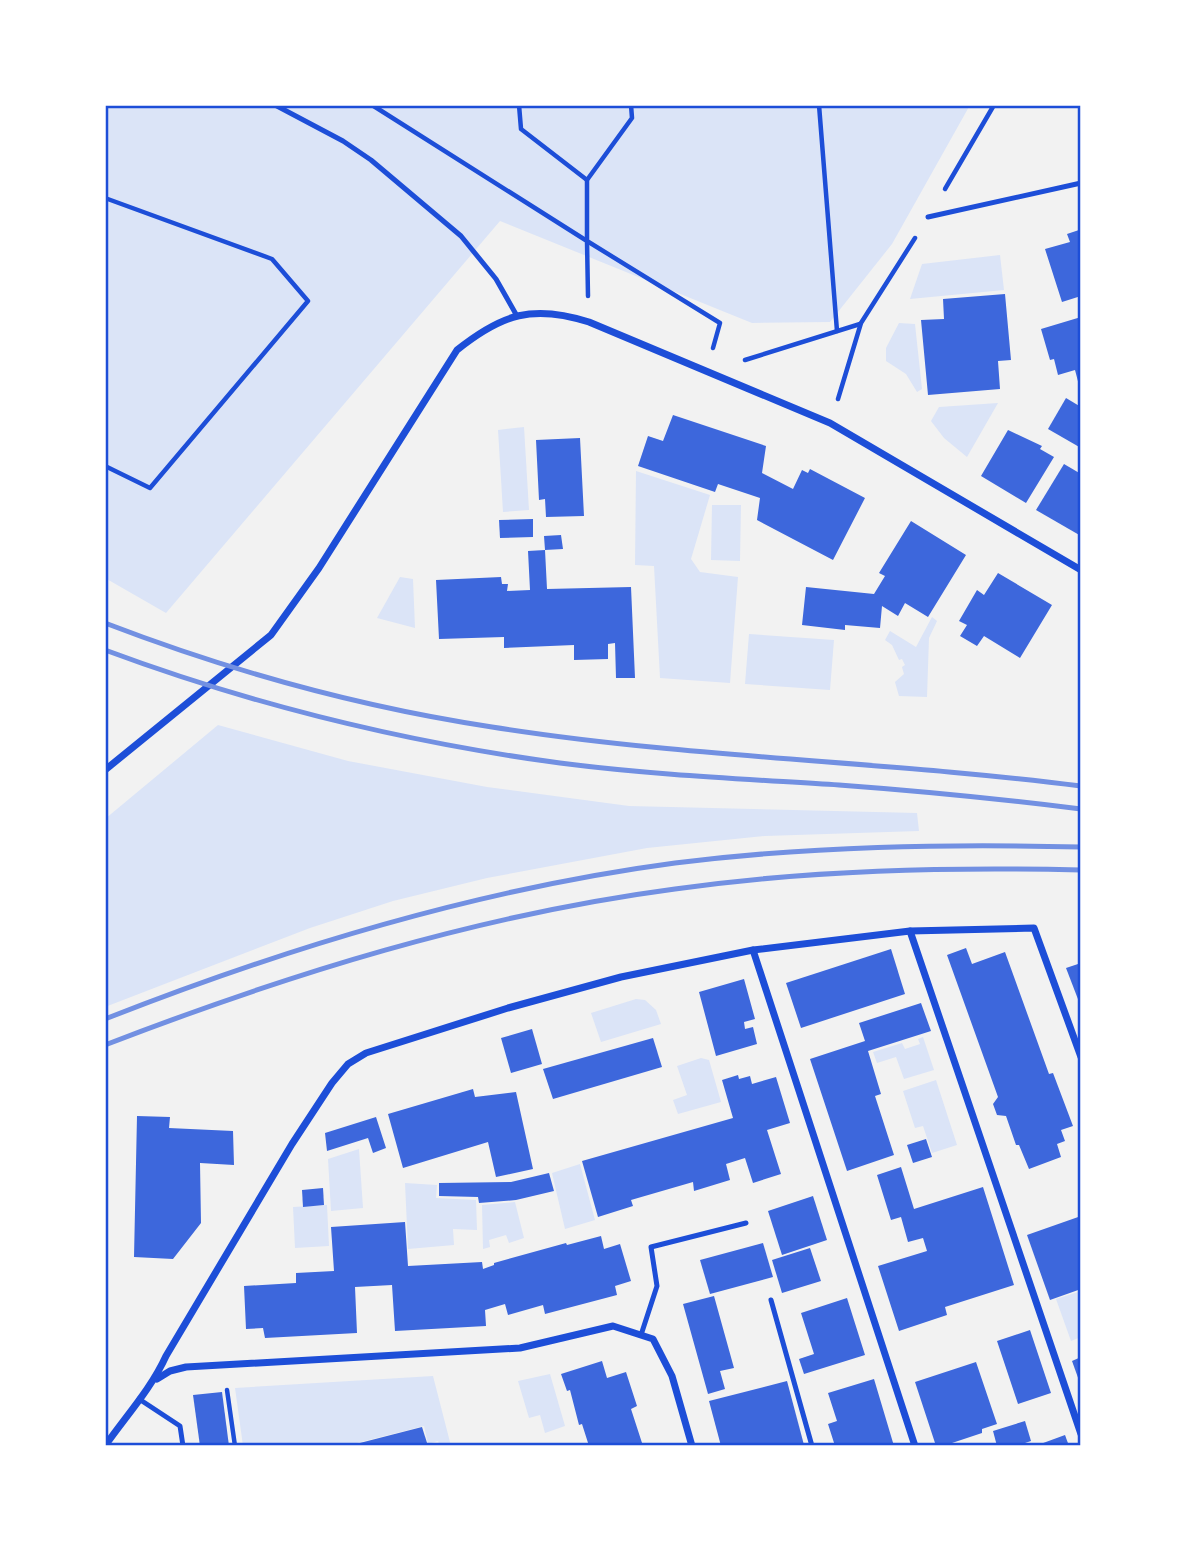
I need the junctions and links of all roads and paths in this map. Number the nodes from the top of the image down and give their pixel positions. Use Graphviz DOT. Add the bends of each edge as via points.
graph roads {
  1 [pos="275,105"];
  2 [pos="372,105"];
  3 [pos="519,105"];
  4 [pos="631,105"];
  5 [pos="819,105"];
  6 [pos="992,107"];
  7 [pos="587,180"];
  8 [pos="1081,183"];
  9 [pos="105,198"];
  10 [pos="928,217"];
  11 [pos="587,242"];
  12 [pos="517,316"];
  13 [pos="589,322"];
  14 [pos="861,323"];
  15 [pos="837,331"];
  16 [pos="706,373"];
  17 [pos="830,423"];
  18 [pos="105,466"];
  19 [pos="1081,570"];
  20 [pos="105,771"];
  21 [pos="910,931"];
  22 [pos="753,950"];
  23 [pos="1081,1057"];
  24 [pos="746,1223"];
  25 [pos="771,1300"];
  26 [pos="641,1335"];
  27 [pos="223,1364"];
  28 [pos="155,1380"];
  29 [pos="138,1399"];
  30 [pos="1081,1434"];
  31 [pos="105,1446"];
  32 [pos="183,1446"];
  33 [pos="235,1446"];
  34 [pos="692,1446"];
  35 [pos="812,1446"];
  36 [pos="915,1446"];
  1 -- 12 [label="lane" via="371,160 451,228 496,279"];
  2 -- 11 [label="path"];
  3 -- 7 [label="path" via="522,129"];
  4 -- 7 [label="path" via="632,118"];
  5 -- 15 [label="path"];
  6 -- 10 [label="path"];
  7 -- 11 [label="path"];
  8 -- 10 [label="lane"];
  9 -- 18 [label="path" via="272,258 308,301 150,488"];
  10 -- 14 [label="path"];
  11 -- 13 [label="path"];
  11 -- 16 [label="path" via="720,323"];
  12 -- 13 [label="street" via="563,313"];
  12 -- 20 [label="street" via="474,336 457,350 319,568 271,635"];
  13 -- 16 [label="street"];
  14 -- 15 [label="path"];
  14 -- 17 [label="path"];
  15 -- 16 [label="path"];
  16 -- 17 [label="street"];
  17 -- 19 [label="street"];
  21 -- 22 [label="street"];
  21 -- 23 [label="street" via="1034,928"];
  21 -- 30 [label="street"];
  22 -- 28 [label="street" via="621,976 386,1045 348,1065 292,1144"];
  22 -- 36 [label="street"];
  24 -- 26 [label="lane" via="651,1247 657,1286"];
  25 -- 35 [label="lane"];
  26 -- 27 [label="street" via="613,1326 520,1348"];
  26 -- 34 [label="street" via="653,1339 672,1376"];
  27 -- 28 [label="street" via="186,1367"];
  27 -- 33 [label="path"];
  28 -- 29 [label="street"];
  29 -- 31 [label="street"];
  29 -- 32 [label="lane" via="180,1426"];
}
